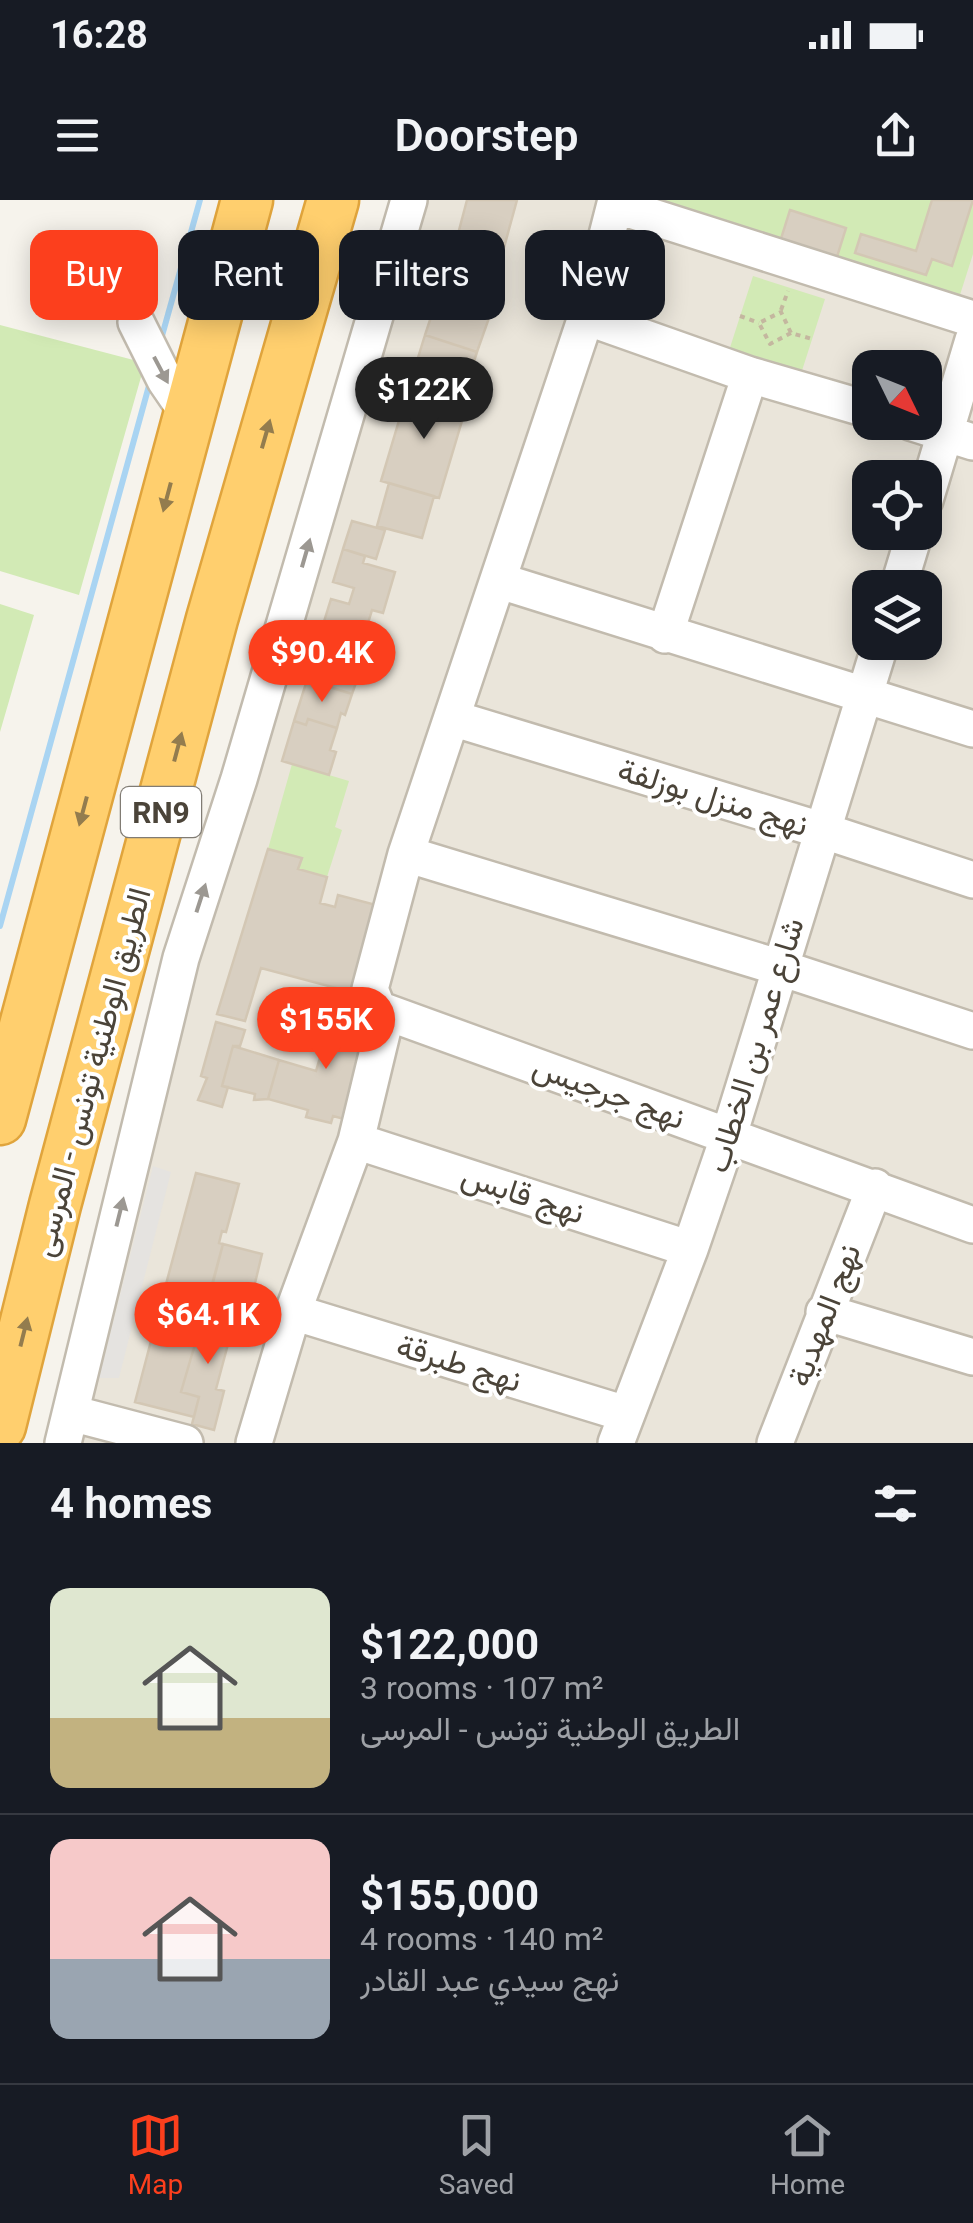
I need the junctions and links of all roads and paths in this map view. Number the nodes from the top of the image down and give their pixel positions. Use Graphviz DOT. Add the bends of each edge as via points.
graph roads {
  1 [pos="247,200"];
  2 [pos="409,200"];
  3 [pos="616,202"];
  4 [pos="337,207"];
  5 [pos="609,230"];
  6 [pos="740,316"];
  7 [pos="973,319"];
  8 [pos="585,320"];
  9 [pos="595,320"];
  10 [pos="136,322"];
  11 [pos="759,322"];
  12 [pos="791,333"];
  13 [pos="812,340"];
  14 [pos="973,340"];
  15 [pos="750,374"];
  16 [pos="852,405"];
  17 [pos="189,415"];
  18 [pos="959,438"];
  19 [pos="942,469"];
  20 [pos="500,581"];
  21 [pos="665,634"];
  22 [pos="876,660"];
  23 [pos="865,695"];
  24 [pos="452,718"];
  25 [pos="973,729"];
  26 [pos="821,830"];
  27 [pos="406,854"];
  28 [pos="973,880"];
  29 [pos="781,968"];
  30 [pos="374,999"];
  31 [pos="973,1032"];
  32 [pos="0,1119"];
  33 [pos="729,1135"];
  34 [pos="356,1141"];
  35 [pos="875,1187"];
  36 [pos="973,1225"];
  37 [pos="690,1249"];
  38 [pos="292,1312"];
  39 [pos="824,1312"];
  40 [pos="973,1356"];
  41 [pos="0,1426"];
  42 [pos="67,1428"];
  43 [pos="621,1429"];
  44 [pos="185,1443"];
  45 [pos="254,1443"];
  46 [pos="775,1443"];
  1 -- 17 [label="highway, RN9"];
  42 -- 2 [label="street, one-way" via="181,958"];
  3 -- 5 [label="street"];
  3 -- 7 [label="street"];
  41 -- 4 [label="highway, الطريق الوطنية تونس - المرسى / RN9, one-way" via="212,619"];
  6 -- 11 [label="path"];
  8 -- 20 [label="street"];
  9 -- 15 [label="street"];
  10 -- 17 [label="street, one-way"];
  11 -- 12 [label="path" via="780,312"];
  11 -- 12 [label="path" via="770,344"];
  12 -- 13 [label="path"];
  14 -- 18 [label="street"];
  15 -- 16 [label="street"];
  15 -- 21 [label="street"];
  17 -- 32 [label="highway, RN9, one-way"];
  18 -- 19 [label="street"];
  20 -- 21 [label="street"];
  20 -- 24 [label="street"];
  21 -- 23 [label="street"];
  22 -- 23 [label="street, شارع عمر بن الخطاب"];
  23 -- 25 [label="street"];
  23 -- 26 [label="street, شارع عمر بن الخطاب"];
  24 -- 26 [label="street, نهج منزل بوزلفة"];
  24 -- 27 [label="street"];
  26 -- 28 [label="street, نهج منزل بوزلفة"];
  26 -- 29 [label="street, شارع عمر بن الخطاب"];
  27 -- 29 [label="street"];
  27 -- 30 [label="street"];
  29 -- 31 [label="street"];
  29 -- 33 [label="street, شارع عمر بن الخطاب"];
  30 -- 33 [label="street, نهج جرجيس"];
  30 -- 34 [label="street" via="384,1025"];
  33 -- 35 [label="street, نهج جرجيس"];
  33 -- 37 [label="street, شارع عمر بن الخطاب"];
  34 -- 37 [label="street, نهج قابس"];
  34 -- 38 [label="street"];
  35 -- 36 [label="street, نهج جرجيس"];
  35 -- 39 [label="street, نهج المهدية"];
  37 -- 43 [label="street, شارع عمر بن الخطاب"];
  38 -- 43 [label="street, نهج طبرقة"];
  38 -- 45 [label="street"];
  39 -- 40 [label="street"];
  39 -- 46 [label="street, نهج المهدية"];
  42 -- 44 [label="street"];
}
